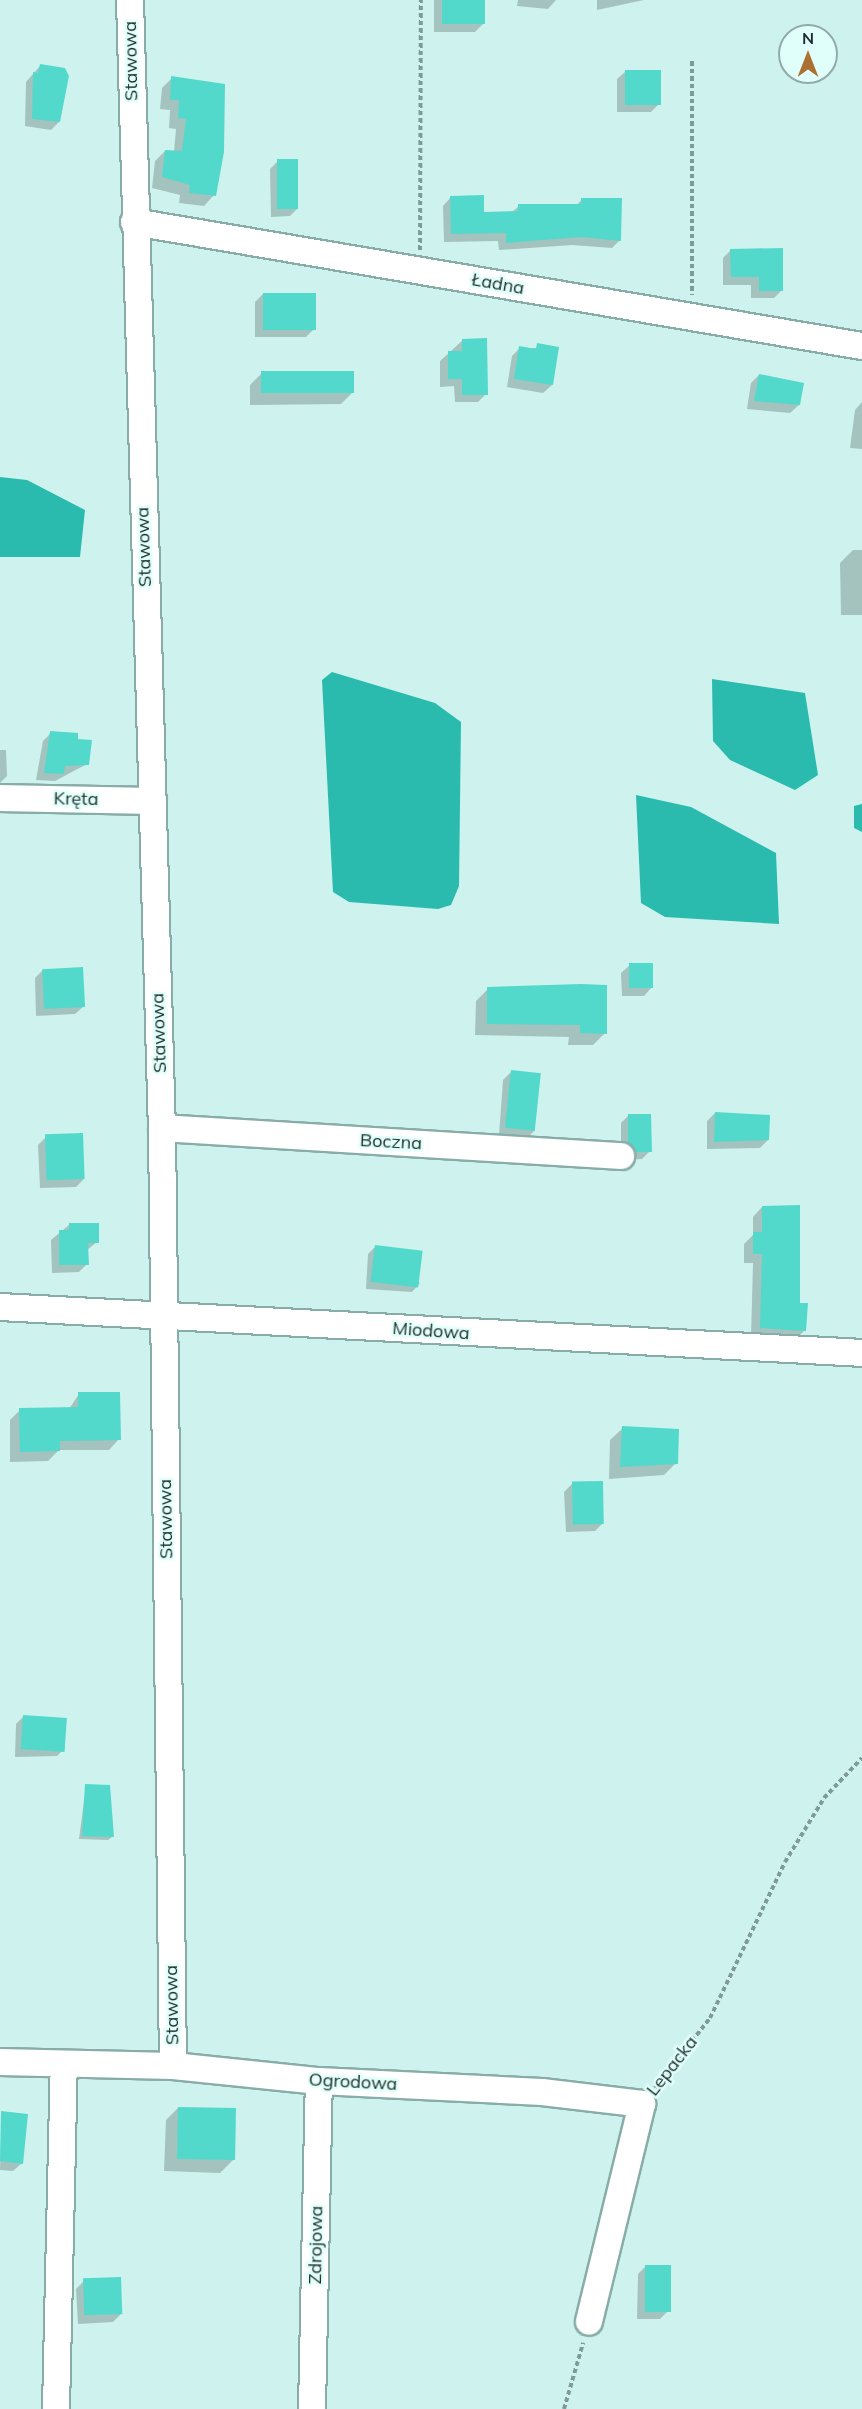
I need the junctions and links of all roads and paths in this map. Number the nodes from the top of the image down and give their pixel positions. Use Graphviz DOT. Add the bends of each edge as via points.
graph roads {
  1 [pos="130,0"];
  2 [pos="421,0"];
  3 [pos="692,61"];
  4 [pos="134,222"];
  5 [pos="420,272"];
  6 [pos="693,319"];
  7 [pos="862,346"];
  8 [pos="0,798"];
  9 [pos="153,801"];
  10 [pos="162,1128"];
  11 [pos="621,1156"];
  12 [pos="0,1307"];
  13 [pos="163,1313"];
  14 [pos="862,1353"];
  15 [pos="862,1758"];
  16 [pos="0,2062"];
  17 [pos="64,2065"];
  18 [pos="173,2066"];
  19 [pos="319,2081"];
  20 [pos="642,2104"];
  21 [pos="589,2322"];
  22 [pos="56,2409"];
  23 [pos="312,2409"];
  24 [pos="564,2409"];
  1 -- 4 [label="street, Stawowa"];
  2 -- 5 [label="path"];
  3 -- 6 [label="path"];
  4 -- 5 [label="street, Ładna"];
  4 -- 9 [label="street, Stawowa"];
  5 -- 6 [label="street, Ładna"];
  6 -- 7 [label="street, Ładna"];
  8 -- 9 [label="street, Kręta"];
  9 -- 10 [label="street, Stawowa"];
  10 -- 11 [label="street, Boczna"];
  10 -- 13 [label="street, Stawowa"];
  12 -- 13 [label="street, Miodowa"];
  13 -- 14 [label="street, Miodowa" via="714,1349"];
  13 -- 18 [label="street, Stawowa"];
  15 -- 20 [label="path, Lepacka" via="824,1798 785,1862 710,2018"];
  16 -- 17 [label="street, Ogrodowa"];
  17 -- 18 [label="street, Ogrodowa"];
  17 -- 22 [label="street"];
  18 -- 19 [label="street, Ogrodowa"];
  19 -- 20 [label="street, Ogrodowa" via="542,2092"];
  19 -- 23 [label="street, Zdrojowa"];
  20 -- 21 [label="street, Lepacka"];
  21 -- 24 [label="path"];
}
